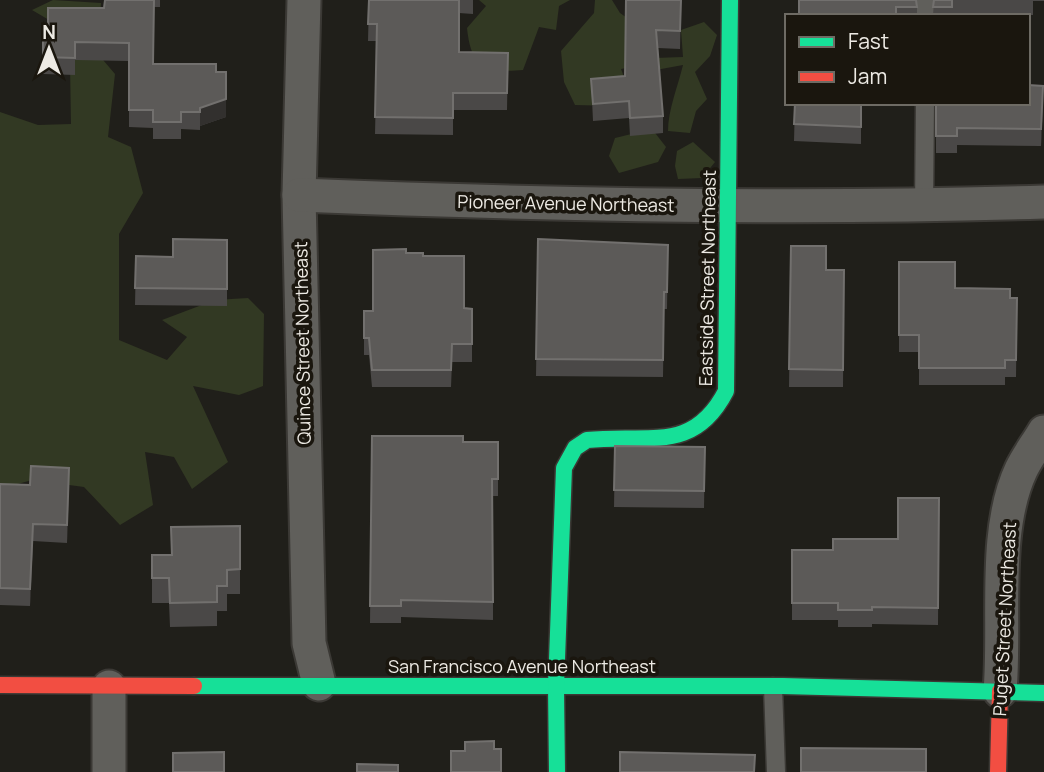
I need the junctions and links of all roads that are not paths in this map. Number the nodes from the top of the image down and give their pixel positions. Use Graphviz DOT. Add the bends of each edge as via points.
graph roads {
  1 [pos="304,0"];
  2 [pos="730,0"];
  3 [pos="925,105"];
  4 [pos="299,195"];
  5 [pos="1044,202"];
  6 [pos="728,205"];
  7 [pos="924,206"];
  8 [pos="1044,432"];
  9 [pos="319,684"];
  10 [pos="0,685"];
  11 [pos="109,687"];
  12 [pos="556,687"];
  13 [pos="773,687"];
  14 [pos="1000,691"];
  15 [pos="1044,693"];
  16 [pos="109,772"];
  17 [pos="557,772"];
  18 [pos="776,772"];
  19 [pos="998,772"];
  1 -- 4 [label="street, Quince Street Northeast"];
  2 -- 6 [label="street, Eastside Street Northeast"];
  3 -- 7 [label="lane"];
  4 -- 6 [label="street, Pioneer Avenue Northeast" via="527,204"];
  4 -- 9 [label="street, Quince Street Northeast" via="309,643"];
  5 -- 7 [label="street, Pioneer Avenue Northeast"];
  6 -- 7 [label="street, Pioneer Avenue Northeast"];
  6 -- 12 [label="street, Eastside Street Northeast" via="726,391 720,407 707,423 674,438 587,440 575,448 564,468"];
  8 -- 14 [label="street, Puget Street Northeast" via="1021,470 1010,507 1004,550"];
  9 -- 11 [label="street, San Francisco Avenue Northeast"];
  9 -- 12 [label="street, San Francisco Avenue Northeast"];
  10 -- 11 [label="street, San Francisco Avenue Northeast"];
  11 -- 16 [label="street"];
  12 -- 13 [label="street, San Francisco Avenue Northeast"];
  12 -- 17 [label="street, Eastside Street Northeast"];
  13 -- 14 [label="street, San Francisco Avenue Northeast"];
  13 -- 18 [label="lane"];
  14 -- 15 [label="street, San Francisco Avenue Northeast"];
  14 -- 19 [label="street, Puget Street Northeast"];
}
